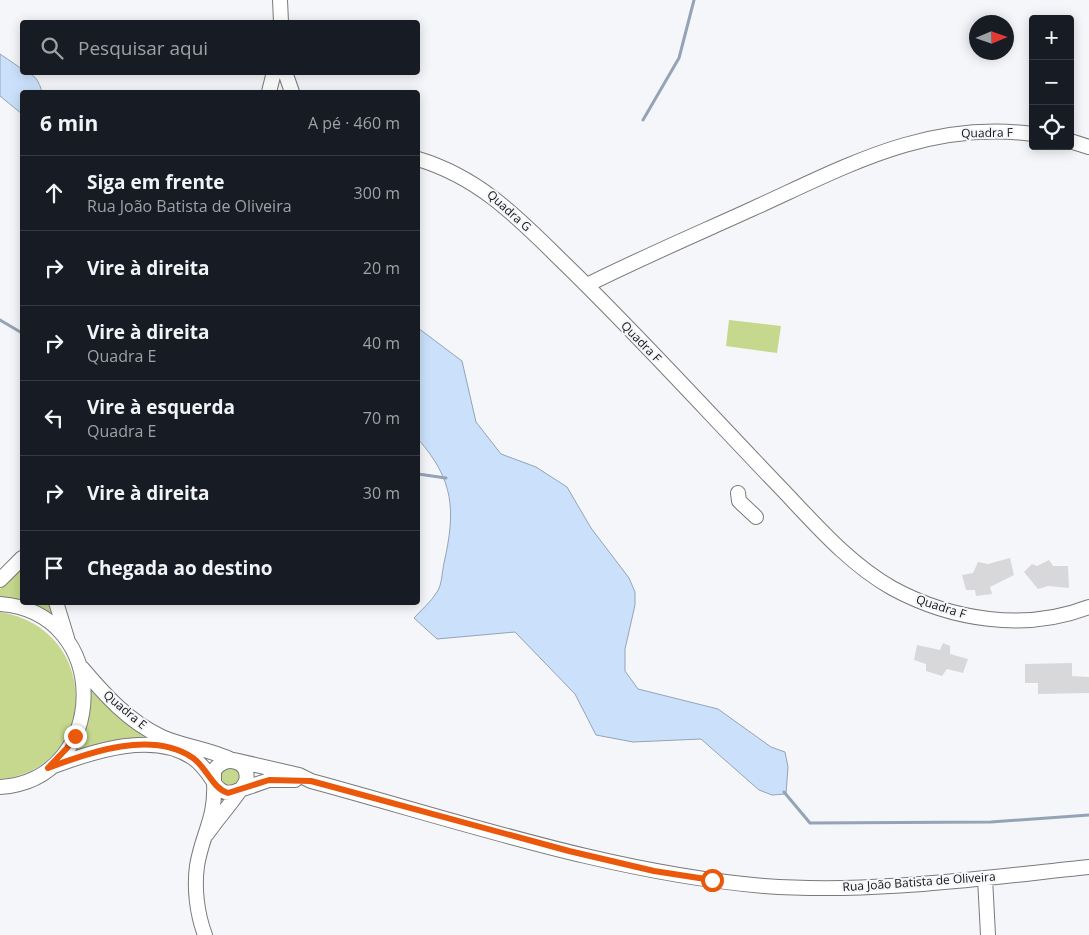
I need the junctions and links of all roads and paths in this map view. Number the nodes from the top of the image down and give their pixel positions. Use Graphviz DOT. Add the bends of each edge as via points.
graph roads {
  1 [pos="280,0"];
  2 [pos="281,20"];
  3 [pos="273,75"];
  4 [pos="286,75"];
  5 [pos="270,90"];
  6 [pos="291,90"];
  7 [pos="1029,134"];
  8 [pos="1074,142"];
  9 [pos="1089,147"];
  10 [pos="420,160"];
  11 [pos="587,285"];
  12 [pos="738,493"];
  13 [pos="756,517"];
  14 [pos="20,560"];
  15 [pos="0,580"];
  16 [pos="0,604"];
  17 [pos="57,605"];
  18 [pos="1089,607"];
  19 [pos="68,644"];
  20 [pos="82,668"];
  21 [pos="233,760"];
  22 [pos="48,768"];
  23 [pos="30,779"];
  24 [pos="311,781"];
  25 [pos="214,782"];
  26 [pos="0,787"];
  27 [pos="239,790"];
  28 [pos="0,797"];
  29 [pos="207,834"];
  30 [pos="1089,867"];
  31 [pos="985,878"];
  32 [pos="205,935"];
  33 [pos="988,935"];
  1 -- 2 [label="street"];
  3 -- 5 [label="street"];
  4 -- 6 [label="street"];
  7 -- 11 [label="street, Quadra F" via="965,133 908,142"];
  8 -- 9 [label="street"];
  10 -- 11 [label="street, Quadra G" via="484,189"];
  11 -- 18 [label="street, Quadra F" via="846,554 890,587 944,610 1000,620 1058,616"];
  12 -- 13 [label="street" via="739,501"];
  14 -- 15 [label="street"];
  16 -- 19 [label="street" via="34,614 59,632"];
  17 -- 19 [label="street"];
  19 -- 20 [label="street"];
  20 -- 21 [label="street, Quadra E" via="116,705 148,729"];
  20 -- 22 [label="street" via="84,692 80,722 67,748"];
  21 -- 24 [label="street, Rua João Batista de Oliveira"];
  21 -- 25 [label="street" via="217,766"];
  21 -- 27 [label="street" via="243,766 246,776"];
  22 -- 23 [label="street"];
  22 -- 25 [label="street, Quadra E" via="108,750 161,746 194,759"];
  23 -- 26 [label="street"];
  23 -- 28 [label="street"];
  24 -- 27 [label="street, Rua João Batista de Oliveira" via="269,780"];
  24 -- 31 [label="street, Rua João Batista de Oliveira" via="569,851 693,878 766,886 836,887"];
  25 -- 27 [label="street" via="228,793"];
  25 -- 29 [label="street" via="214,806"];
  27 -- 29 [label="street"];
  29 -- 32 [label="street" via="197,865 196,884"];
  30 -- 31 [label="street, Rua João Batista de Oliveira"];
  31 -- 33 [label="street"];
}
